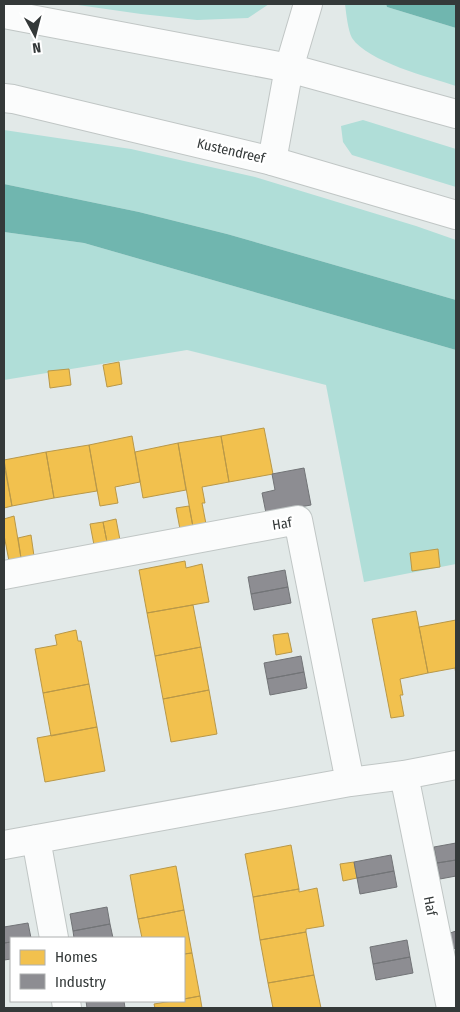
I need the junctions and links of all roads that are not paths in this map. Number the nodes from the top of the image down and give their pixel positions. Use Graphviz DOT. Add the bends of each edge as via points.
graph roads {
  1 [pos="308,4"];
  2 [pos="4,14"];
  3 [pos="289,68"];
  4 [pos="4,98"];
  5 [pos="456,114"];
  6 [pos="272,161"];
  7 [pos="456,215"];
  8 [pos="4,575"];
  9 [pos="456,765"];
  10 [pos="404,775"];
  11 [pos="350,782"];
  12 [pos="36,839"];
  13 [pos="4,845"];
  14 [pos="54,937"];
  15 [pos="451,1008"];
  1 -- 3 [label="street"];
  2 -- 3 [label="street"];
  3 -- 5 [label="street"];
  3 -- 6 [label="street"];
  4 -- 6 [label="street, Kustendreef"];
  6 -- 7 [label="street, Kustendreef"];
  8 -- 11 [label="street, Haf" via="298,520"];
  9 -- 10 [label="street"];
  10 -- 11 [label="street"];
  10 -- 15 [label="street, Haf"];
  11 -- 12 [label="street"];
  12 -- 13 [label="street"];
  12 -- 14 [label="street"];
}
